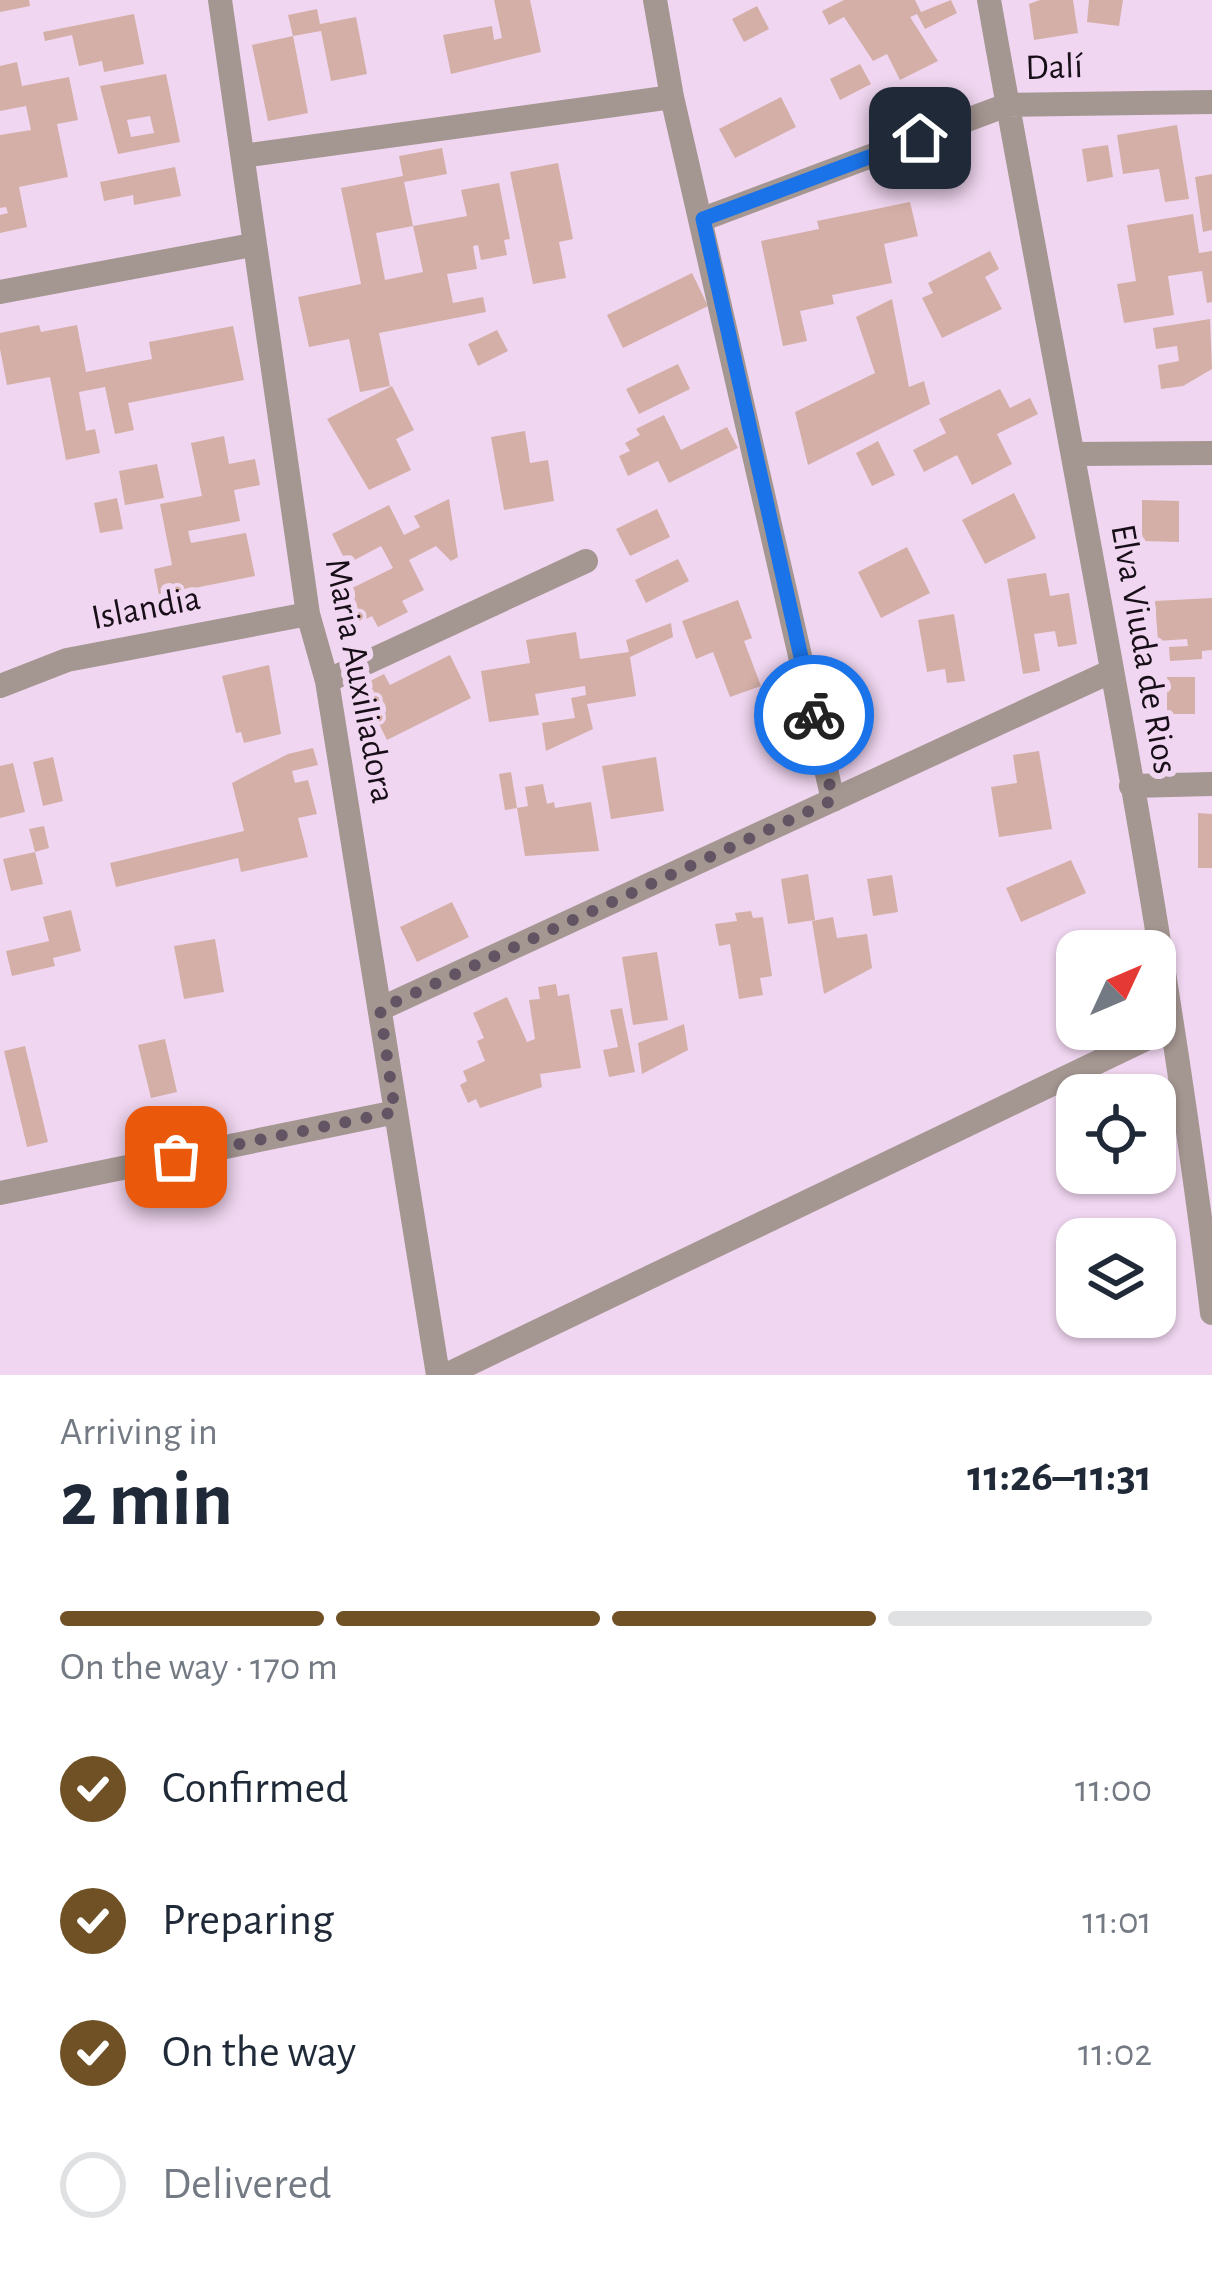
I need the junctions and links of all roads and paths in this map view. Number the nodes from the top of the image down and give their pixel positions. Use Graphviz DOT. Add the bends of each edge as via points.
graph roads {
  1 [pos="220,0"];
  2 [pos="655,0"];
  3 [pos="989,0"];
  4 [pos="672,97"];
  5 [pos="1212,102"];
  6 [pos="1007,105"];
  7 [pos="243,156"];
  8 [pos="703,219"];
  9 [pos="252,245"];
  10 [pos="0,292"];
  11 [pos="1212,453"];
  12 [pos="1074,454"];
  13 [pos="586,561"];
  14 [pos="308,614"];
  15 [pos="1112,671"];
  16 [pos="327,681"];
  17 [pos="0,686"];
  18 [pos="1212,784"];
  19 [pos="1131,786"];
  20 [pos="833,800"];
  21 [pos="1155,930"];
  22 [pos="380,1009"];
  23 [pos="1123,1050"];
  24 [pos="1175,1050"];
  25 [pos="395,1112"];
  26 [pos="1212,1115"];
  27 [pos="1186,1117"];
  28 [pos="0,1193"];
  29 [pos="1212,1313"];
  30 [pos="442,1375"];
  1 -- 7 [label="street, Maria Auxiliadora"];
  2 -- 4 [label="street"];
  3 -- 6 [label="street, Elva Viuda de Rios"];
  4 -- 7 [label="street"];
  4 -- 8 [label="street"];
  5 -- 6 [label="street, Dalí"];
  6 -- 8 [label="street, Dalí"];
  6 -- 12 [label="street, Elva Viuda de Rios"];
  7 -- 9 [label="street, Maria Auxiliadora"];
  8 -- 20 [label="street"];
  9 -- 10 [label="street"];
  9 -- 14 [label="street, Maria Auxiliadora"];
  11 -- 12 [label="street"];
  12 -- 15 [label="street, Elva Viuda de Rios"];
  13 -- 16 [label="street"];
  14 -- 16 [label="street, Maria Auxiliadora"];
  14 -- 17 [label="street, Islandia" via="67,660"];
  15 -- 19 [label="street, Elva Viuda de Rios"];
  15 -- 20 [label="street"];
  16 -- 22 [label="street, Maria Auxiliadora"];
  18 -- 19 [label="street"];
  19 -- 21 [label="street, Elva Viuda de Rios"];
  20 -- 22 [label="street"];
  22 -- 25 [label="street, Maria Auxiliadora"];
  23 -- 30 [label="street"];
  24 -- 27 [label="street, Elva Viuda de Rios"];
  25 -- 28 [label="street"];
  25 -- 30 [label="street, Maria Auxiliadora"];
  26 -- 27 [label="street"];
  27 -- 29 [label="street, Elva Viuda de Rios"];
}
